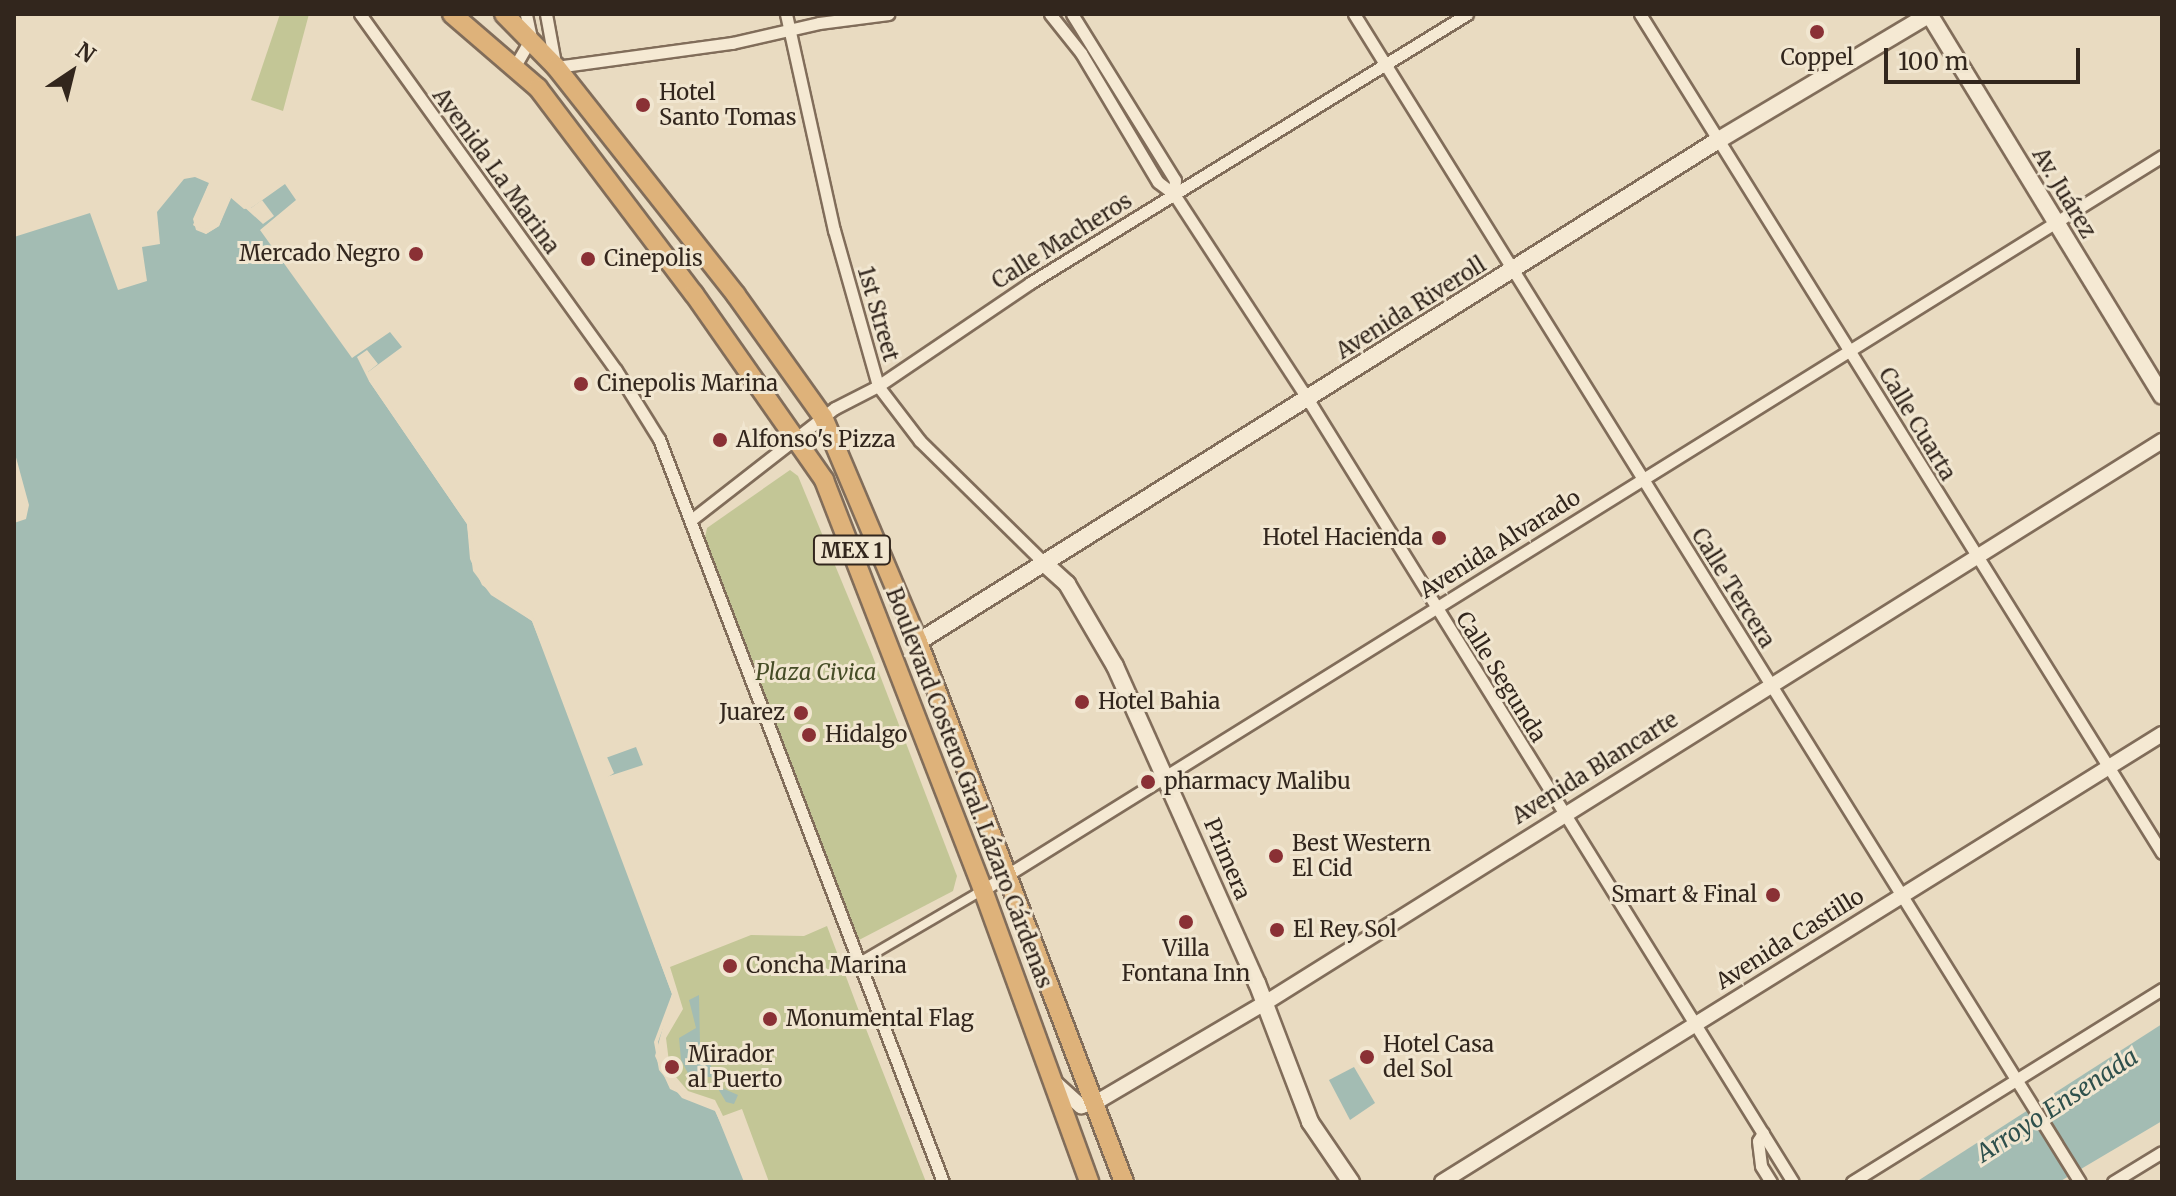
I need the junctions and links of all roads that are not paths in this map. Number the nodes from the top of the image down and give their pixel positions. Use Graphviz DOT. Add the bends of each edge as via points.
graph roads {
  1 [pos="360,14"];
  2 [pos="452,14"];
  3 [pos="504,14"];
  4 [pos="526,14"];
  5 [pos="546,14"];
  6 [pos="786,14"];
  7 [pos="830,14"];
  8 [pos="888,14"];
  9 [pos="1050,14"];
  10 [pos="1072,14"];
  11 [pos="1354,14"];
  12 [pos="1467,14"];
  13 [pos="1640,14"];
  14 [pos="1929,14"];
  15 [pos="819,23"];
  16 [pos="790,30"];
  17 [pos="531,38"];
  18 [pos="1385,65"];
  19 [pos="515,66"];
  20 [pos="556,67"];
  21 [pos="538,88"];
  22 [pos="1717,141"];
  23 [pos="2162,156"];
  24 [pos="1174,194"];
  25 [pos="2056,222"];
  26 [pos="1513,271"];
  27 [pos="1849,351"];
  28 [pos="878,386"];
  29 [pos="2162,395"];
  30 [pos="1307,398"];
  31 [pos="823,417"];
  32 [pos="795,437"];
  33 [pos="2162,441"];
  34 [pos="1642,479"];
  35 [pos="691,520"];
  36 [pos="1975,557"];
  37 [pos="1045,564"];
  38 [pos="1435,609"];
  39 [pos="918,642"];
  40 [pos="1770,684"];
  41 [pos="2162,734"];
  42 [pos="2108,767"];
  43 [pos="1168,777"];
  44 [pos="1563,813"];
  45 [pos="2162,853"];
  46 [pos="1006,875"];
  47 [pos="983,890"];
  48 [pos="1901,896"];
  49 [pos="858,963"];
  50 [pos="2162,989"];
  51 [pos="1265,1003"];
  52 [pos="1695,1024"];
  53 [pos="1053,1081"];
  54 [pos="2021,1087"];
  55 [pos="1095,1103"];
  56 [pos="1763,1133"];
  57 [pos="2162,1152"];
  58 [pos="943,1182"];
  59 [pos="1089,1182"];
  60 [pos="1124,1182"];
  61 [pos="1351,1182"];
  62 [pos="1442,1182"];
  63 [pos="1771,1182"];
  64 [pos="1793,1182"];
  65 [pos="1852,1182"];
  66 [pos="2080,1182"];
  67 [pos="2113,1182"];
  1 -- 35 [label="street, Avenida La Marina" via="645,413 674,469"];
  2 -- 19 [label="highway, Boulevard Costero Gral. Lázaro Cárdenas / MEX 1"];
  3 -- 17 [label="highway, Boulevard Costero Gral. Lázaro Cárdenas / MEX 1"];
  4 -- 17 [label="street"];
  5 -- 20 [label="street"];
  6 -- 16 [label="street, 1st Street"];
  7 -- 15 [label="street"];
  8 -- 15 [label="street"];
  9 -- 24 [label="street" via="1081,53 1161,187"];
  10 -- 24 [label="street" via="1175,180"];
  11 -- 18 [label="street, Calle Tercera"];
  12 -- 18 [label="street, Calle Macheros"];
  13 -- 22 [label="street, Calle Cuarta"];
  14 -- 22 [label="main road, Avenida Riveroll"];
  14 -- 25 [label="main road, Av. Juárez"];
  15 -- 16 [label="street"];
  16 -- 20 [label="street"];
  16 -- 28 [label="street, 1st Street" via="834,230"];
  17 -- 19 [label="street"];
  17 -- 20 [label="highway, Boulevard Costero Gral. Lázaro Cárdenas / MEX 1"];
  18 -- 24 [label="street, Calle Macheros"];
  18 -- 26 [label="street, Calle Tercera"];
  19 -- 21 [label="highway, Boulevard Costero Gral. Lázaro Cárdenas / MEX 1"];
  20 -- 21 [label="street"];
  20 -- 31 [label="highway, Boulevard Costero Gral. Lázaro Cárdenas / MEX 1" via="736,295"];
  21 -- 32 [label="highway, Boulevard Costero Gral. Lázaro Cárdenas / MEX 1"];
  22 -- 26 [label="main road, Avenida Riveroll"];
  22 -- 27 [label="street, Calle Cuarta"];
  23 -- 25 [label="street, Avenida Alvarado"];
  24 -- 28 [label="street, Calle Macheros"];
  24 -- 30 [label="street, Calle Segunda"];
  25 -- 27 [label="street, Avenida Alvarado"];
  25 -- 29 [label="main road, Av. Juárez"];
  26 -- 30 [label="main road, Avenida Riveroll"];
  26 -- 34 [label="street, Calle Tercera"];
  27 -- 34 [label="street, Avenida Alvarado"];
  27 -- 36 [label="street, Calle Cuarta"];
  28 -- 31 [label="street, Calle Macheros"];
  28 -- 37 [label="street, 1st Street" via="920,441"];
  30 -- 37 [label="main road, Avenida Riveroll"];
  30 -- 38 [label="street, Calle Segunda"];
  31 -- 32 [label="street, Calle Macheros"];
  31 -- 39 [label="highway, Boulevard Costero Gral. Lázaro Cárdenas / MEX 1"];
  32 -- 35 [label="street, Calle Macheros"];
  32 -- 47 [label="highway, Boulevard Costero Gral. Lázaro Cárdenas / MEX 1" via="824,480"];
  33 -- 36 [label="street, Avenida Blancarte"];
  34 -- 38 [label="street, Avenida Alvarado"];
  34 -- 40 [label="street, Calle Tercera"];
  35 -- 49 [label="street, Avenida La Marina"];
  36 -- 40 [label="street, Avenida Blancarte"];
  36 -- 42 [label="street, Calle Cuarta"];
  37 -- 39 [label="main road, Avenida Riveroll"];
  37 -- 43 [label="main road, Primera" via="1067,584 1090,621"];
  38 -- 43 [label="street, Avenida Alvarado"];
  38 -- 44 [label="street, Calle Segunda"];
  39 -- 46 [label="highway, Boulevard Costero Gral. Lázaro Cárdenas / MEX 1"];
  40 -- 44 [label="street, Avenida Blancarte"];
  40 -- 48 [label="street, Calle Tercera"];
  41 -- 42 [label="street, Avenida Castillo"];
  42 -- 45 [label="street, Calle Cuarta"];
  42 -- 48 [label="street, Avenida Castillo"];
  43 -- 46 [label="street, Avenida Alvarado"];
  43 -- 51 [label="main road, Primera"];
  44 -- 51 [label="street, Avenida Blancarte"];
  44 -- 52 [label="street, Calle Segunda"];
  46 -- 47 [label="street, Avenida Alvarado"];
  46 -- 55 [label="highway, Boulevard Costero Gral. Lázaro Cárdenas / MEX 1"];
  47 -- 49 [label="street, Avenida Alvarado"];
  47 -- 53 [label="highway, Boulevard Costero Gral. Lázaro Cárdenas / MEX 1"];
  48 -- 52 [label="street, Avenida Castillo"];
  48 -- 54 [label="street, Calle Tercera"];
  49 -- 58 [label="street, Avenida La Marina"];
  50 -- 54 [label="street"];
  51 -- 55 [label="street, Avenida Blancarte"];
  51 -- 61 [label="main road, Primera" via="1310,1122"];
  52 -- 56 [label="street, Calle Segunda"];
  52 -- 62 [label="street, Avenida Castillo"];
  53 -- 55 [label="street" via="1081,1106"];
  53 -- 59 [label="highway, Boulevard Costero Gral. Lázaro Cárdenas / MEX 1"];
  54 -- 65 [label="street"];
  54 -- 66 [label="street, Calle Tercera"];
  55 -- 60 [label="highway, Boulevard Costero Gral. Lázaro Cárdenas / MEX 1"];
  56 -- 63 [label="street" via="1758,1141 1761,1166"];
  56 -- 64 [label="street, Calle Segunda"];
  57 -- 67 [label="street"];
}
